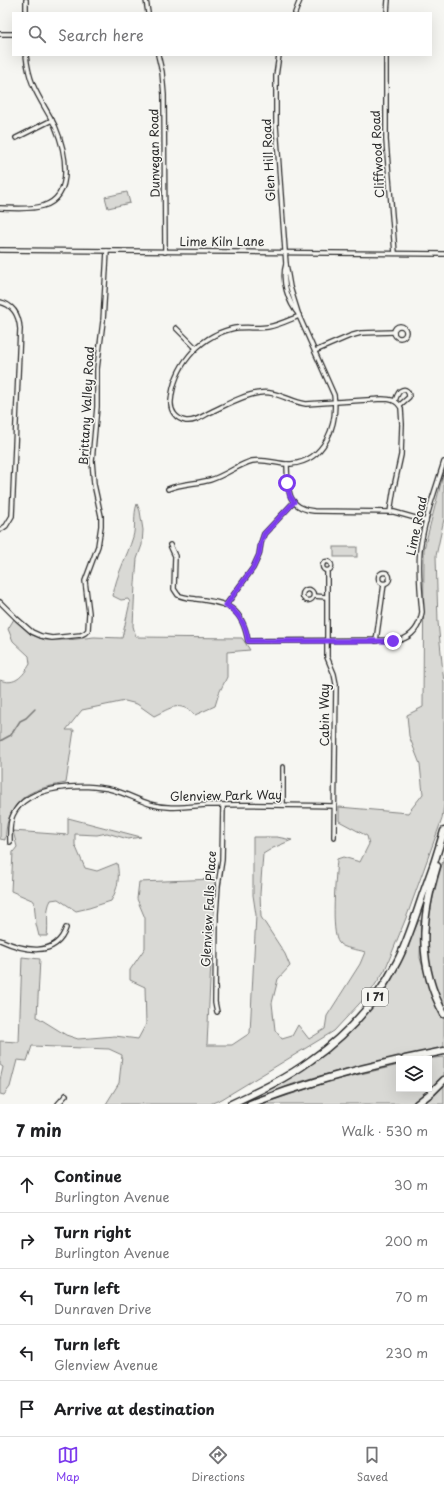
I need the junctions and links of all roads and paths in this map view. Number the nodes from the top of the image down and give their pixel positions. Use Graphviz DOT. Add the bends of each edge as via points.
graph roads {
  1 [pos="26,0"];
  2 [pos="146,0"];
  3 [pos="300,0"];
  4 [pos="388,0"];
  5 [pos="26,12"];
  6 [pos="148,12"];
  7 [pos="295,12"];
  8 [pos="388,12"];
  9 [pos="0,34"];
  10 [pos="12,34"];
  11 [pos="26,56"];
  12 [pos="158,56"];
  13 [pos="279,56"];
  14 [pos="386,56"];
  15 [pos="52,120"];
  16 [pos="16,138"];
  17 [pos="0,208"];
  18 [pos="0,250"];
  19 [pos="107,251"];
  20 [pos="165,252"];
  21 [pos="285,253"];
  22 [pos="395,253"];
  23 [pos="444,254"];
  24 [pos="286,264"];
  25 [pos="284,279"];
  26 [pos="289,279"];
  27 [pos="292,298"];
  28 [pos="0,302"];
  29 [pos="299,316"];
  30 [pos="176,328"];
  31 [pos="394,332"];
  32 [pos="196,348"];
  33 [pos="315,351"];
  34 [pos="335,402"];
  35 [pos="444,462"];
  36 [pos="287,464"];
  37 [pos="168,489"];
  38 [pos="294,502"];
  39 [pos="390,512"];
  40 [pos="426,522"];
  41 [pos="0,530"];
  42 [pos="170,545"];
  43 [pos="327,570"];
  44 [pos="384,584"];
  45 [pos="314,596"];
  46 [pos="326,597"];
  47 [pos="0,602"];
  48 [pos="226,605"];
  49 [pos="327,641"];
  50 [pos="376,641"];
  51 [pos="283,767"];
  52 [pos="283,805"];
  53 [pos="223,806"];
  54 [pos="334,806"];
  55 [pos="444,830"];
  56 [pos="334,837"];
  57 [pos="10,842"];
  58 [pos="444,844"];
  59 [pos="66,928"];
  60 [pos="0,940"];
  61 [pos="217,1012"];
  62 [pos="444,1014"];
  63 [pos="444,1052"];
  64 [pos="422,1056"];
  65 [pos="396,1061"];
  66 [pos="444,1080"];
  67 [pos="66,1095"];
  68 [pos="58,1104"];
  69 [pos="231,1104"];
  70 [pos="250,1104"];
  71 [pos="417,1104"];
  1 -- 5 [label="street"];
  2 -- 6 [label="street"];
  3 -- 7 [label="street"];
  4 -- 8 [label="street"];
  9 -- 10 [label="street"];
  11 -- 15 [label="street" via="33,85"];
  12 -- 20 [label="street, Dunvegan Road" via="164,95"];
  13 -- 21 [label="street, Glen Hill Road" via="276,76 277,128"];
  14 -- 22 [label="street, Cliffwood Road" via="386,140"];
  15 -- 16 [label="street"];
  15 -- 17 [label="street" via="64,157 65,179 60,194 51,203 40,207"];
  18 -- 19 [label="street, Lime Kiln Lane"];
  19 -- 20 [label="street, Lime Kiln Lane"];
  19 -- 47 [label="street, Brittany Valley Road" via="92,461 101,526 98,546 85,581 89,612 87,631 81,635 52,638 41,636 32,632"];
  20 -- 21 [label="street, Lime Kiln Lane"];
  21 -- 22 [label="street, Lime Kiln Lane"];
  21 -- 24 [label="street, Glen Hill Road"];
  22 -- 23 [label="street, Lime Kiln Lane"];
  24 -- 25 [label="street, Glen Hill Road"];
  24 -- 26 [label="street, Glen Hill Road"];
  25 -- 26 [label="street"];
  25 -- 27 [label="street, Glen Hill Road"];
  26 -- 27 [label="street, Glen Hill Road"];
  27 -- 29 [label="street, Glen Hill Road"];
  28 -- 41 [label="street" via="14,310 19,318 20,329 12,516"];
  29 -- 32 [label="street" via="267,327 240,328 223,332"];
  29 -- 33 [label="street, Glen Hill Road"];
  30 -- 32 [label="street"];
  31 -- 33 [label="street" via="361,333"];
  32 -- 34 [label="street" via="182,364 173,386 170,404 175,416 182,420 194,420 261,392 306,404"];
  33 -- 34 [label="street, Glen Hill Road" via="333,391"];
  34 -- 36 [label="street, Glen Hill Road" via="334,422 324,445 309,458"];
  34 -- 39 [label="street" via="389,399 397,403 402,415 402,445"];
  35 -- 40 [label="street, Lime Road"];
  36 -- 37 [label="street" via="270,460 252,461 211,480 177,485"];
  36 -- 38 [label="street" via="288,489"];
  38 -- 39 [label="street" via="302,508 314,511"];
  38 -- 48 [label="street" via="264,534 253,568"];
  39 -- 40 [label="street"];
  40 -- 50 [label="street, Lime Road" via="419,565 422,612 420,619 415,630 406,638"];
  42 -- 48 [label="street" via="175,556 174,588 177,593"];
  43 -- 46 [label="street, Cabin Way"];
  44 -- 50 [label="street"];
  45 -- 46 [label="street"];
  46 -- 49 [label="street, Cabin Way"];
  48 -- 49 [label="street" via="240,618 248,641"];
  49 -- 50 [label="street"];
  49 -- 54 [label="street, Cabin Way" via="328,662 336,684"];
  51 -- 52 [label="street"];
  52 -- 53 [label="street, Glenview Park Way"];
  52 -- 54 [label="street, Glenview Park Way"];
  53 -- 57 [label="street, Glenview Park Way" via="165,807 99,787 58,788 38,794 18,808 10,826"];
  53 -- 61 [label="street, Glenview Falls Place" via="222,860 216,914"];
  54 -- 56 [label="street, Cabin Way"];
  55 -- 69 [label="highway, I 71" via="406,944 388,979 366,1009 339,1038 311,1060 281,1079"];
  58 -- 62 [label="highway" via="427,910 424,946 430,982"];
  59 -- 60 [label="street" via="61,939 46,948 24,949"];
  63 -- 64 [label="highway"];
  65 -- 70 [label="highway" via="298,1087"];
  66 -- 71 [label="highway"];
  67 -- 68 [label="street"];
}
